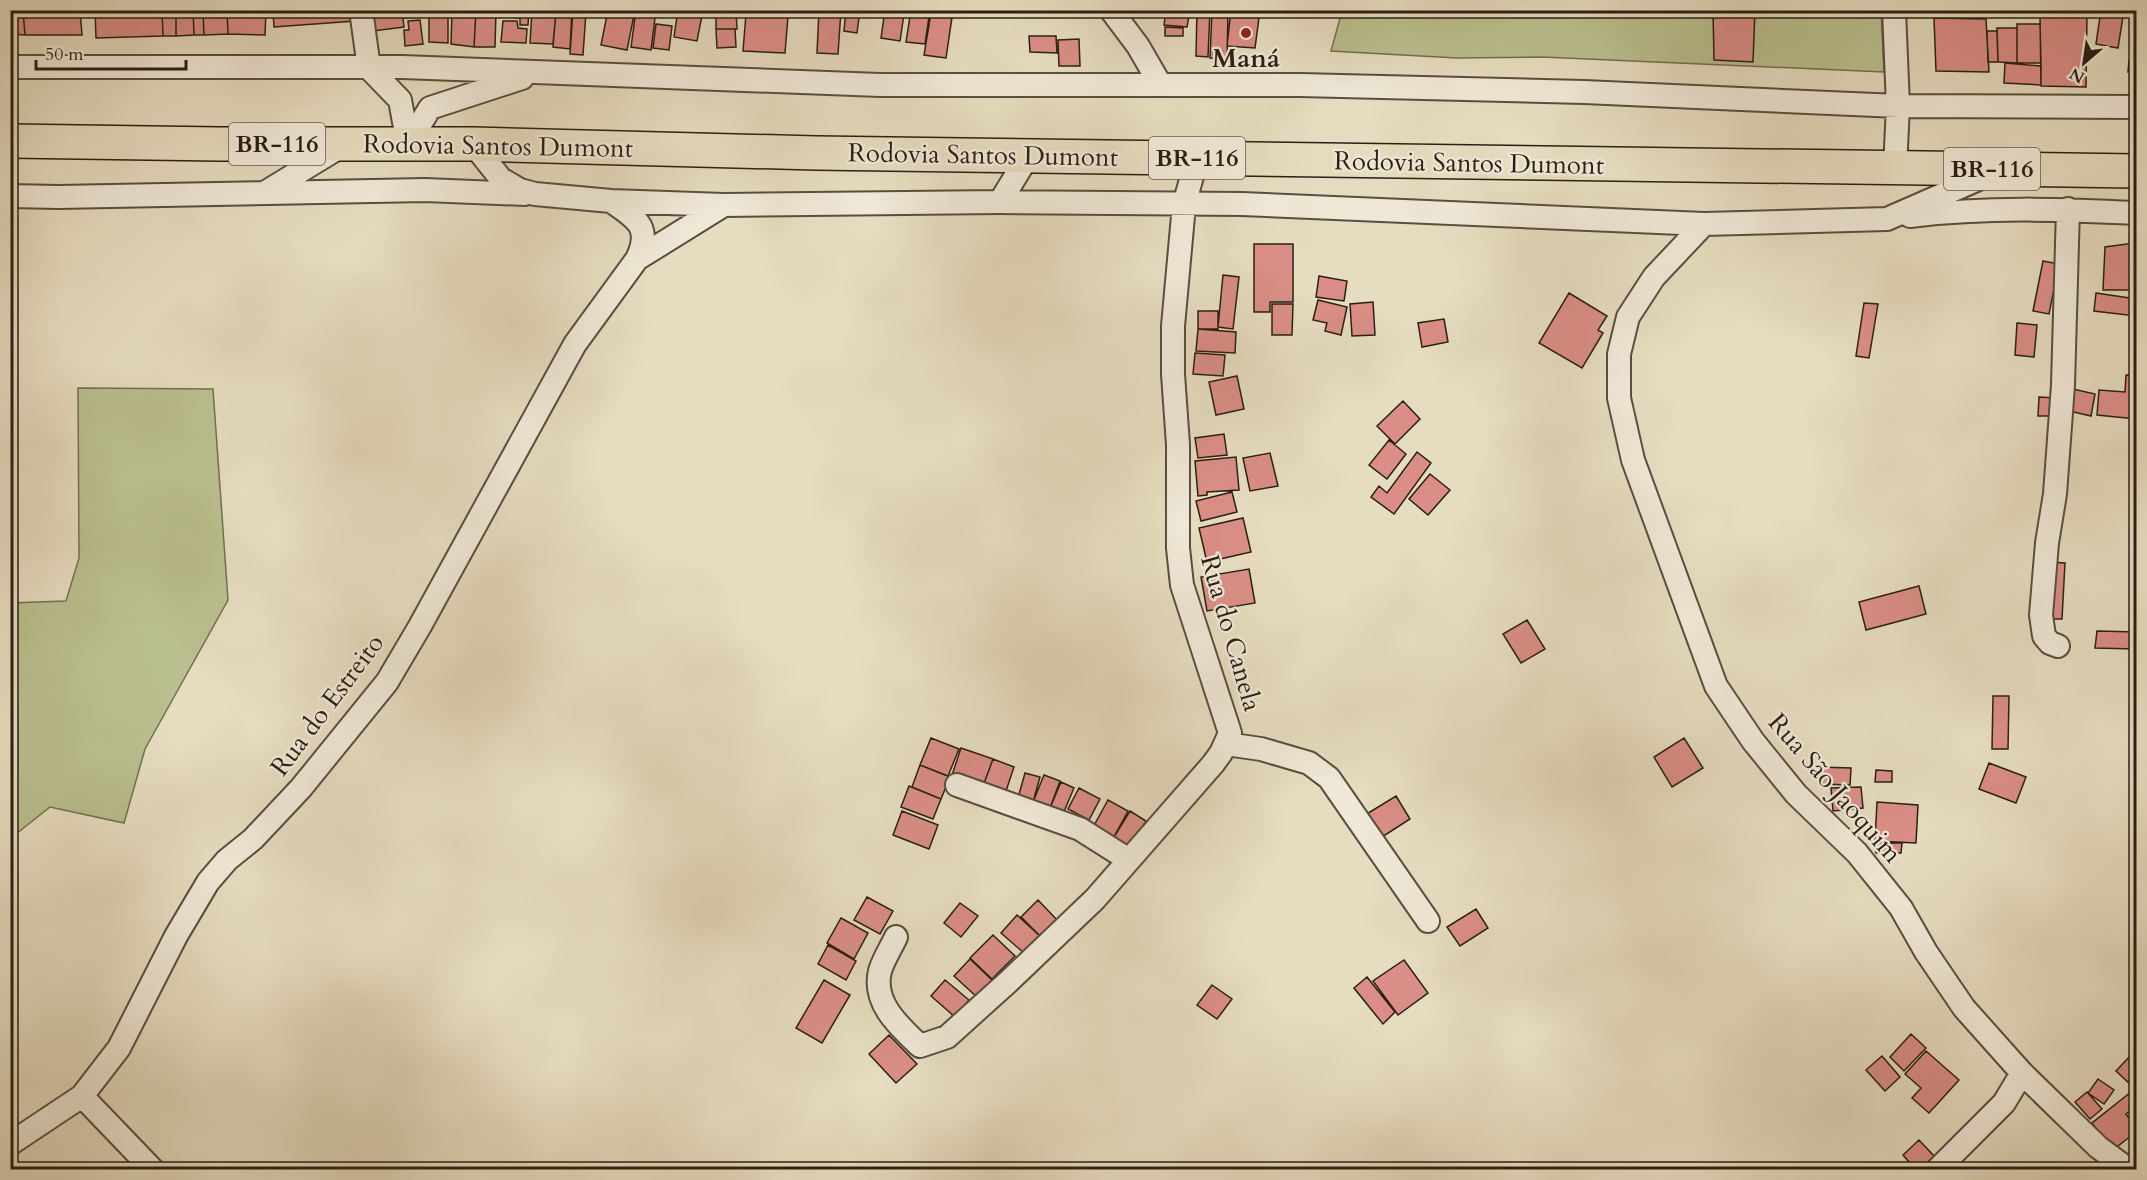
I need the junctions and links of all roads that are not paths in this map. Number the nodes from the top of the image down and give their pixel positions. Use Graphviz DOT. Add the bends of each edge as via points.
graph roads {
  1 [pos="361,10"];
  2 [pos="1111,10"];
  3 [pos="1894,10"];
  4 [pos="10,67"];
  5 [pos="369,68"];
  6 [pos="538,73"];
  7 [pos="1160,84"];
  8 [pos="1898,105"];
  9 [pos="2136,107"];
  10 [pos="10,141"];
  11 [pos="344,144"];
  12 [pos="408,144"];
  13 [pos="473,144"];
  14 [pos="1028,156"];
  15 [pos="1197,158"];
  16 [pos="1896,168"];
  17 [pos="2000,170"];
  18 [pos="2136,171"];
  19 [pos="265,193"];
  20 [pos="536,194"];
  21 [pos="10,196"];
  22 [pos="611,201"];
  23 [pos="1000,201"];
  24 [pos="724,205"];
  25 [pos="1184,205"];
  26 [pos="2068,209"];
  27 [pos="2136,213"];
  28 [pos="1887,219"];
  29 [pos="1704,224"];
  30 [pos="637,259"];
  31 [pos="2058,645"];
  32 [pos="1226,744"];
  33 [pos="957,785"];
  34 [pos="1129,860"];
  35 [pos="1428,921"];
  36 [pos="896,937"];
  37 [pos="2022,1073"];
  38 [pos="82,1096"];
  39 [pos="10,1144"];
  40 [pos="153,1170"];
  41 [pos="1937,1170"];
  42 [pos="2129,1170"];
  1 -- 5 [label="street"];
  2 -- 7 [label="street"];
  3 -- 8 [label="street"];
  4 -- 5 [label="street"];
  5 -- 6 [label="street"];
  5 -- 12 [label="street" via="400,100"];
  6 -- 7 [label="street" via="880,85"];
  6 -- 12 [label="street" via="430,108"];
  7 -- 8 [label="street" via="1584,92"];
  8 -- 9 [label="street"];
  8 -- 16 [label="street"];
  10 -- 11 [label="highway, Rodovia Santos Dumont / BR-116"];
  11 -- 12 [label="highway, Rodovia Santos Dumont / BR-116"];
  11 -- 19 [label="street"];
  12 -- 13 [label="highway, Rodovia Santos Dumont / BR-116"];
  13 -- 14 [label="highway, Rodovia Santos Dumont / BR-116"];
  13 -- 20 [label="street" via="501,179"];
  14 -- 15 [label="highway, Rodovia Santos Dumont / BR-116"];
  14 -- 23 [label="street"];
  15 -- 16 [label="highway, Rodovia Santos Dumont / BR-116"];
  15 -- 25 [label="street, Rua do Canela"];
  16 -- 17 [label="highway, Rodovia Santos Dumont / BR-116"];
  17 -- 18 [label="highway, Rodovia Santos Dumont / BR-116"];
  17 -- 28 [label="street"];
  19 -- 20 [label="street" via="424,190"];
  19 -- 21 [label="street"];
  20 -- 22 [label="street"];
  22 -- 24 [label="street"];
  22 -- 30 [label="street, Rua do Estreito" via="633,216 644,231 644,244"];
  23 -- 24 [label="street"];
  23 -- 25 [label="street"];
  24 -- 30 [label="street"];
  25 -- 29 [label="street" via="1242,204"];
  25 -- 32 [label="street, Rua do Canela" via="1173,326 1178,548 1182,585 1230,733"];
  26 -- 27 [label="street"];
  26 -- 28 [label="street" via="1953,211"];
  26 -- 31 [label="street" via="2063,385 2042,615 2044,636"];
  28 -- 29 [label="street"];
  29 -- 37 [label="street, Rua São Jaoquim" via="1654,277 1628,317 1619,354 1619,398 1633,460 1716,686 1753,741 1796,794 1857,853 1894,899 1964,1008"];
  30 -- 38 [label="street, Rua do Estreito" via="575,344 387,682 301,788 208,882 119,1047"];
  32 -- 34 [label="street, Rua do Canela"];
  32 -- 35 [label="street" via="1309,763 1329,778"];
  33 -- 34 [label="street" via="1080,830"];
  34 -- 36 [label="street, Rua do Canela" via="1095,899 947,1037 920,1046 896,1023 880,998 880,972"];
  37 -- 41 [label="street" via="2004,1103"];
  37 -- 42 [label="street, Rua São Jaoquim" via="2098,1147"];
  38 -- 39 [label="street, Rua do Estreito"];
  38 -- 40 [label="street"];
}
